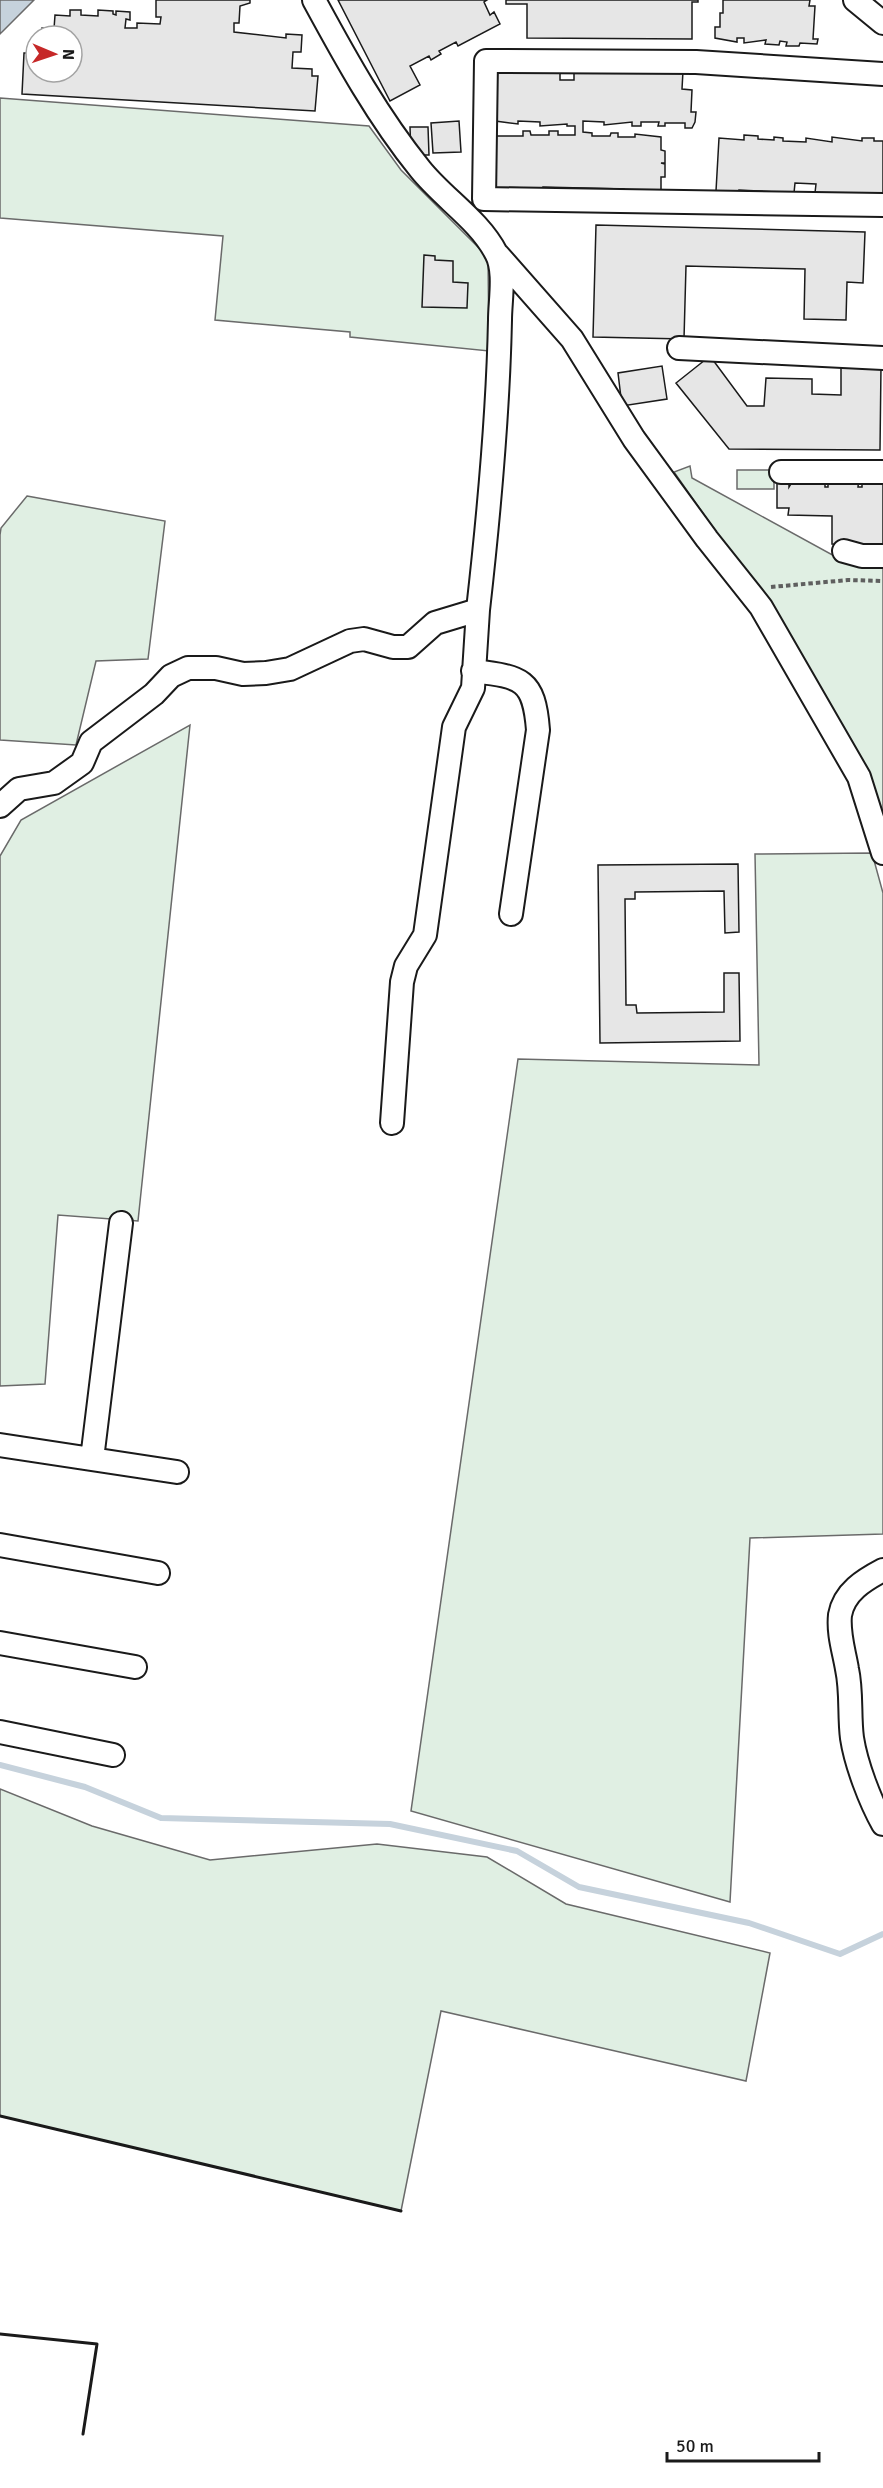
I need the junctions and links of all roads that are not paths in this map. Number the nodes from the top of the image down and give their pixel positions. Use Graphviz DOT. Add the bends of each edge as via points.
graph roads {
  1 [pos="314,0"];
  2 [pos="855,0"];
  3 [pos="883,23"];
  4 [pos="883,74"];
  5 [pos="883,205"];
  6 [pos="498,255"];
  7 [pos="679,348"];
  8 [pos="883,357"];
  9 [pos="781,472"];
  10 [pos="883,472"];
  11 [pos="844,551"];
  12 [pos="883,556"];
  13 [pos="478,610"];
  14 [pos="473,671"];
  15 [pos="0,806"];
  16 [pos="883,853"];
  17 [pos="511,914"];
  18 [pos="392,1123"];
  19 [pos="121,1223"];
  20 [pos="0,1445"];
  21 [pos="92,1459"];
  22 [pos="177,1473"];
  23 [pos="0,1545"];
  24 [pos="883,1570"];
  25 [pos="159,1573"];
  26 [pos="0,1643"];
  27 [pos="135,1667"];
  28 [pos="0,1732"];
  29 [pos="113,1755"];
  30 [pos="883,1824"];
  1 -- 6 [label="street" via="366,94 419,168 488,239"];
  2 -- 3 [label="street"];
  4 -- 5 [label="street" via="696,62 486,61 484,199"];
  6 -- 13 [label="street" via="499,385"];
  6 -- 16 [label="street" via="572,339 634,439 761,607 859,777"];
  7 -- 8 [label="street"];
  9 -- 10 [label="street"];
  11 -- 12 [label="street"];
  13 -- 14 [label="street"];
  13 -- 15 [label="street" via="435,623 408,647 364,639 350,641 290,669 266,673 188,668 171,676 154,694 91,742 82,763 54,783 19,789"];
  14 -- 17 [label="street" via="512,676 526,685 536,706 538,730"];
  14 -- 18 [label="street" via="473,688 454,727 425,935 406,966 402,982"];
  19 -- 21 [label="street"];
  20 -- 21 [label="street"];
  21 -- 22 [label="street"];
  23 -- 25 [label="street"];
  24 -- 30 [label="street" via="856,1587 840,1614 852,1739 873,1807"];
  26 -- 27 [label="street"];
  28 -- 29 [label="street"];
}
